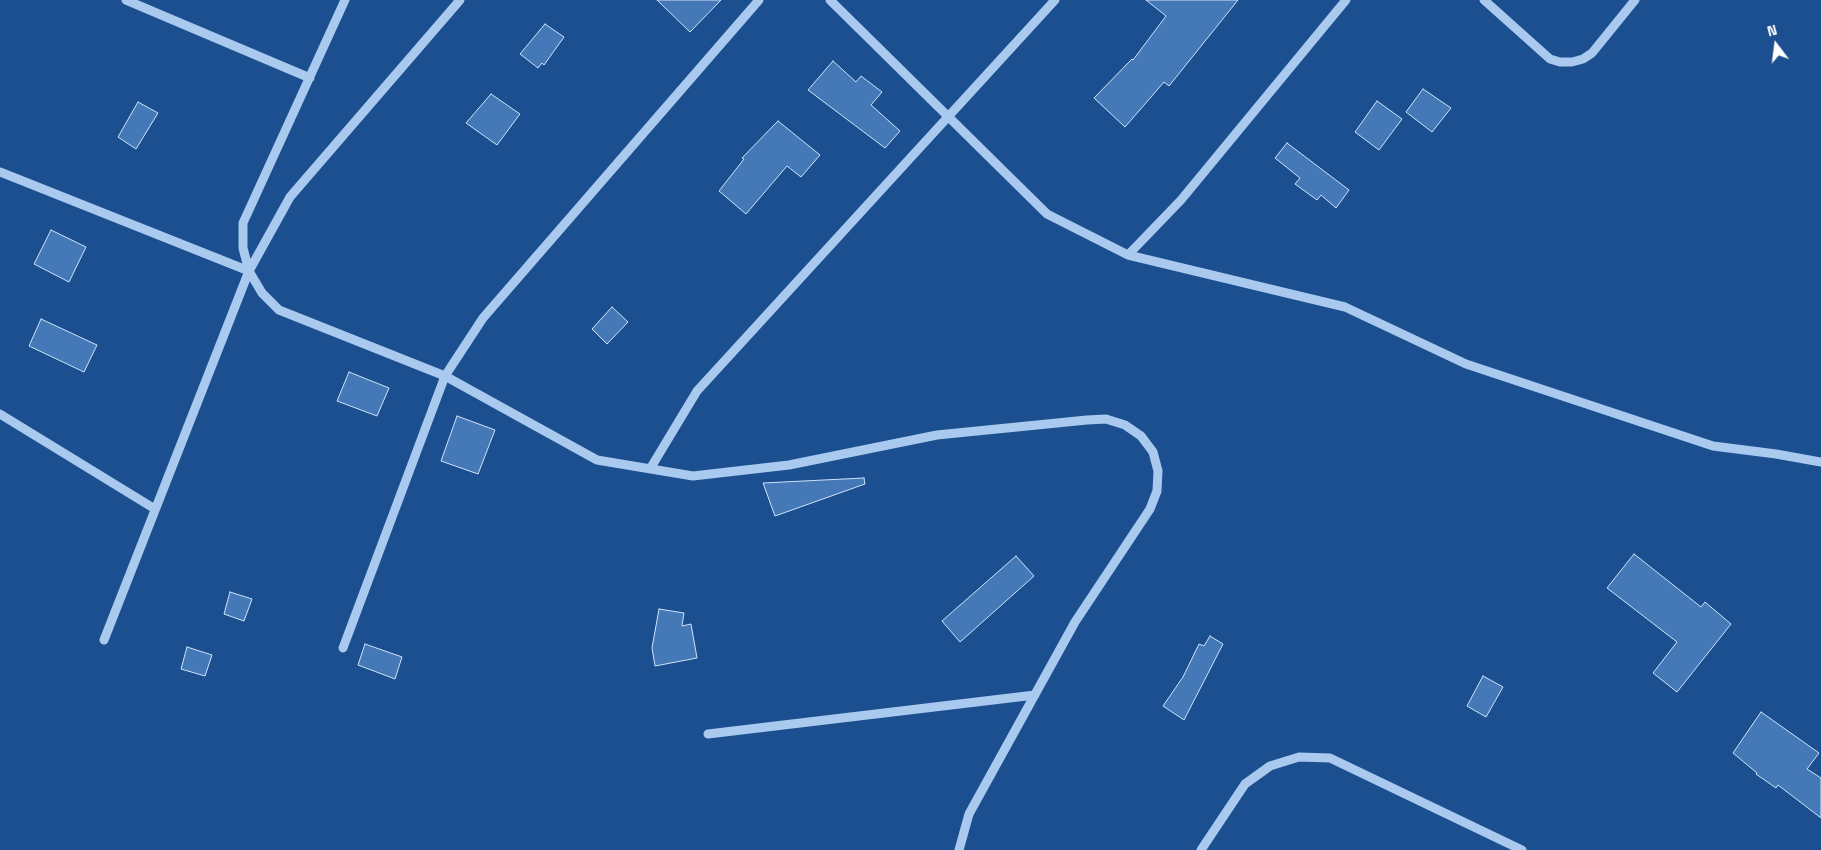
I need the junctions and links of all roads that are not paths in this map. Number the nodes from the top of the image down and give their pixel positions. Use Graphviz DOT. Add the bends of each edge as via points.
graph roads {
  1 [pos="126,0"];
  2 [pos="345,0"];
  3 [pos="460,0"];
  4 [pos="760,0"];
  5 [pos="830,0"];
  6 [pos="1055,0"];
  7 [pos="1346,0"];
  8 [pos="1484,0"];
  9 [pos="1635,0"];
  10 [pos="310,78"];
  11 [pos="948,117"];
  12 [pos="0,172"];
  13 [pos="1128,255"];
  14 [pos="249,271"];
  15 [pos="444,376"];
  16 [pos="0,414"];
  17 [pos="1821,462"];
  18 [pos="650,469"];
  19 [pos="156,509"];
  20 [pos="104,640"];
  21 [pos="342,648"];
  22 [pos="1035,695"];
  23 [pos="708,734"];
  24 [pos="959,850"];
  25 [pos="1202,850"];
  26 [pos="1522,850"];
  1 -- 10 [label="street"];
  2 -- 10 [label="street"];
  3 -- 14 [label="street" via="290,198"];
  4 -- 15 [label="street" via="483,318"];
  5 -- 11 [label="street"];
  6 -- 11 [label="street"];
  7 -- 13 [label="street" via="1181,200"];
  8 -- 9 [label="street" via="1545,55 1560,62 1572,62 1592,53"];
  10 -- 14 [label="street" via="243,223 243,248"];
  11 -- 13 [label="street" via="1047,214"];
  11 -- 18 [label="street" via="697,391"];
  12 -- 14 [label="street"];
  13 -- 17 [label="street" via="1345,307 1466,364 1713,446"];
  14 -- 15 [label="street" via="262,293 279,310"];
  14 -- 19 [label="street"];
  15 -- 18 [label="street" via="597,460"];
  15 -- 21 [label="street"];
  16 -- 19 [label="street"];
  18 -- 22 [label="street" via="693,476 789,465 937,435 1087,420 1106,419 1125,425 1142,436 1153,452 1158,471 1158,491 1150,509 1075,622"];
  19 -- 20 [label="street"];
  22 -- 23 [label="street"];
  22 -- 24 [label="street" via="969,814"];
  25 -- 26 [label="street" via="1246,784 1270,766 1299,757 1330,758"];
}
